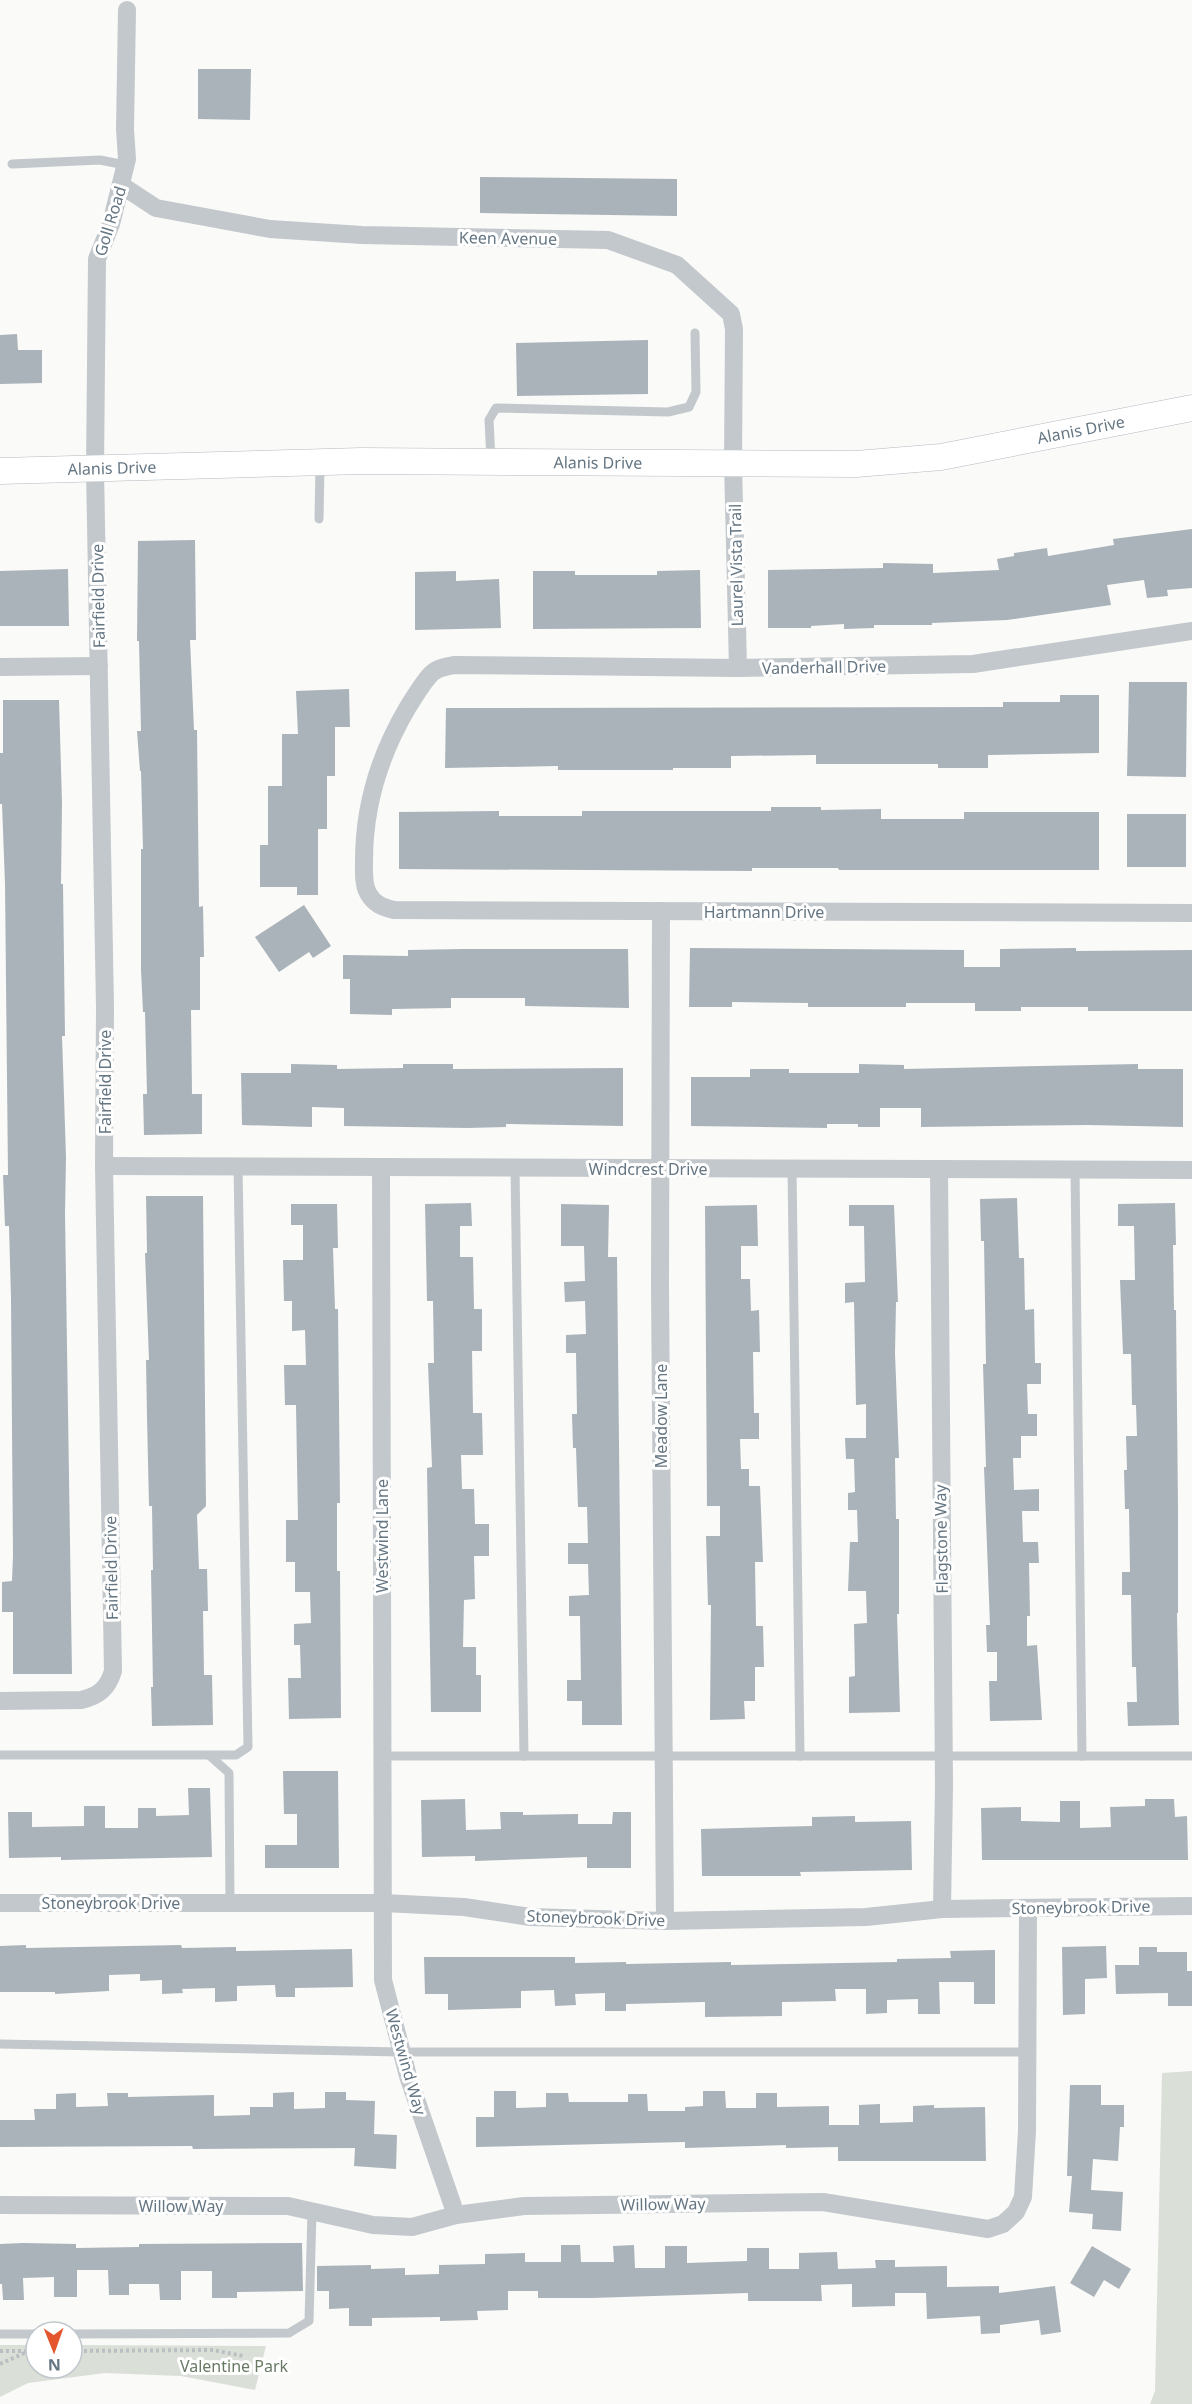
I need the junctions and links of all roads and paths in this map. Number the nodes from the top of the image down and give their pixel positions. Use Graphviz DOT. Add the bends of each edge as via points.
graph roads {
  1 [pos="127,10"];
  2 [pos="12,164"];
  3 [pos="125,165"];
  4 [pos="121,185"];
  5 [pos="695,333"];
  6 [pos="1192,408"];
  7 [pos="491,462"];
  8 [pos="320,463"];
  9 [pos="733,463"];
  10 [pos="95,470"];
  11 [pos="0,471"];
  12 [pos="319,519"];
  13 [pos="1192,631"];
  14 [pos="99,666"];
  15 [pos="0,667"];
  16 [pos="738,668"];
  17 [pos="364,867"];
  18 [pos="661,911"];
  19 [pos="1192,913"];
  20 [pos="104,1166"];
  21 [pos="238,1166"];
  22 [pos="381,1168"];
  23 [pos="515,1168"];
  24 [pos="660,1169"];
  25 [pos="792,1169"];
  26 [pos="939,1169"];
  27 [pos="1075,1169"];
  28 [pos="1192,1170"];
  29 [pos="0,1701"];
  30 [pos="0,1755"];
  31 [pos="210,1756"];
  32 [pos="382,1756"];
  33 [pos="524,1756"];
  34 [pos="664,1756"];
  35 [pos="800,1756"];
  36 [pos="944,1756"];
  37 [pos="1082,1756"];
  38 [pos="1192,1756"];
  39 [pos="0,1903"];
  40 [pos="230,1903"];
  41 [pos="383,1903"];
  42 [pos="1192,1906"];
  43 [pos="1028,1908"];
  44 [pos="942,1909"];
  45 [pos="665,1921"];
  46 [pos="0,2044"];
  47 [pos="402,2052"];
  48 [pos="1027,2052"];
  49 [pos="0,2205"];
  50 [pos="312,2212"];
  51 [pos="456,2215"];
  52 [pos="0,2334"];
  53 [pos="24,2334"];
  54 [pos="84,2334"];
  55 [pos="0,2351"];
  56 [pos="24,2351"];
  57 [pos="84,2351"];
  58 [pos="24,2353"];
  59 [pos="243,2356"];
  60 [pos="0,2364"];
  1 -- 3 [label="street, Goll Road"];
  2 -- 3 [label="lane" via="100,160"];
  3 -- 4 [label="street, Goll Road"];
  4 -- 9 [label="street, Keen Avenue" via="156,208 270,229 362,235 608,240 677,265 731,314 735,340"];
  4 -- 10 [label="street, Goll Road" via="97,259"];
  5 -- 7 [label="lane" via="696,392 689,406 668,412 495,408 489,420"];
  6 -- 9 [label="main road, Alanis Drive" via="942,457 856,464"];
  7 -- 8 [label="main road, Alanis Drive"];
  7 -- 9 [label="main road, Alanis Drive"];
  8 -- 10 [label="main road, Alanis Drive"];
  8 -- 12 [label="lane"];
  9 -- 16 [label="street, Laurel Vista Trail"];
  10 -- 11 [label="main road, Alanis Drive"];
  10 -- 14 [label="street, Fairfield Drive"];
  13 -- 16 [label="street, Vanderhall Drive" via="973,664"];
  14 -- 15 [label="street"];
  14 -- 20 [label="street, Fairfield Drive"];
  16 -- 17 [label="street, Vanderhall Drive" via="454,665 441,668 432,673 401,719 383,756 367,816"];
  17 -- 18 [label="street, Hartmann Drive" via="368,893 377,904 394,910"];
  18 -- 19 [label="street, Hartmann Drive"];
  18 -- 24 [label="street, Meadow Lane"];
  20 -- 21 [label="street, Windcrest Drive"];
  20 -- 29 [label="street, Fairfield Drive" via="113,1671 110,1682 92,1698"];
  21 -- 22 [label="street, Windcrest Drive"];
  21 -- 31 [label="lane" via="248,1747 236,1755"];
  22 -- 23 [label="street, Windcrest Drive"];
  22 -- 32 [label="street, Westwind Lane"];
  23 -- 24 [label="street, Windcrest Drive"];
  23 -- 33 [label="lane"];
  24 -- 25 [label="street, Windcrest Drive"];
  24 -- 34 [label="street, Meadow Lane"];
  25 -- 26 [label="street, Windcrest Drive"];
  25 -- 35 [label="lane"];
  26 -- 27 [label="street, Windcrest Drive"];
  26 -- 36 [label="street, Flagstone Way"];
  27 -- 28 [label="street, Windcrest Drive"];
  27 -- 37 [label="lane"];
  30 -- 31 [label="lane"];
  31 -- 40 [label="lane" via="229,1773"];
  32 -- 33 [label="lane"];
  32 -- 41 [label="street, Westwind Lane"];
  33 -- 34 [label="lane"];
  34 -- 35 [label="lane"];
  34 -- 45 [label="street, Meadow Lane"];
  35 -- 36 [label="lane"];
  36 -- 37 [label="lane"];
  36 -- 44 [label="street, Flagstone Way"];
  37 -- 38 [label="lane"];
  39 -- 40 [label="street, Stoneybrook Drive"];
  40 -- 41 [label="street, Stoneybrook Drive"];
  41 -- 45 [label="street, Stoneybrook Drive" via="464,1907 530,1917"];
  41 -- 47 [label="street, Westwind Way" via="383,1980"];
  42 -- 43 [label="street, Stoneybrook Drive"];
  43 -- 44 [label="street, Stoneybrook Drive"];
  43 -- 48 [label="street, Willow Way"];
  44 -- 45 [label="street, Stoneybrook Drive" via="866,1917"];
  46 -- 47 [label="lane"];
  47 -- 48 [label="lane"];
  47 -- 51 [label="street, Westwind Way"];
  48 -- 51 [label="street, Willow Way" via="1023,2197 1016,2212 1003,2224 988,2229 823,2202 525,2206"];
  49 -- 50 [label="street, Willow Way" via="288,2206"];
  50 -- 51 [label="street, Willow Way" via="373,2225 412,2227"];
  50 -- 54 [label="lane" via="309,2321 289,2333"];
  52 -- 53 [label="lane"];
  55 -- 56 [label="path"];
  57 -- 59 [label="path" via="213,2350"];
  58 -- 60 [label="path"];
}
